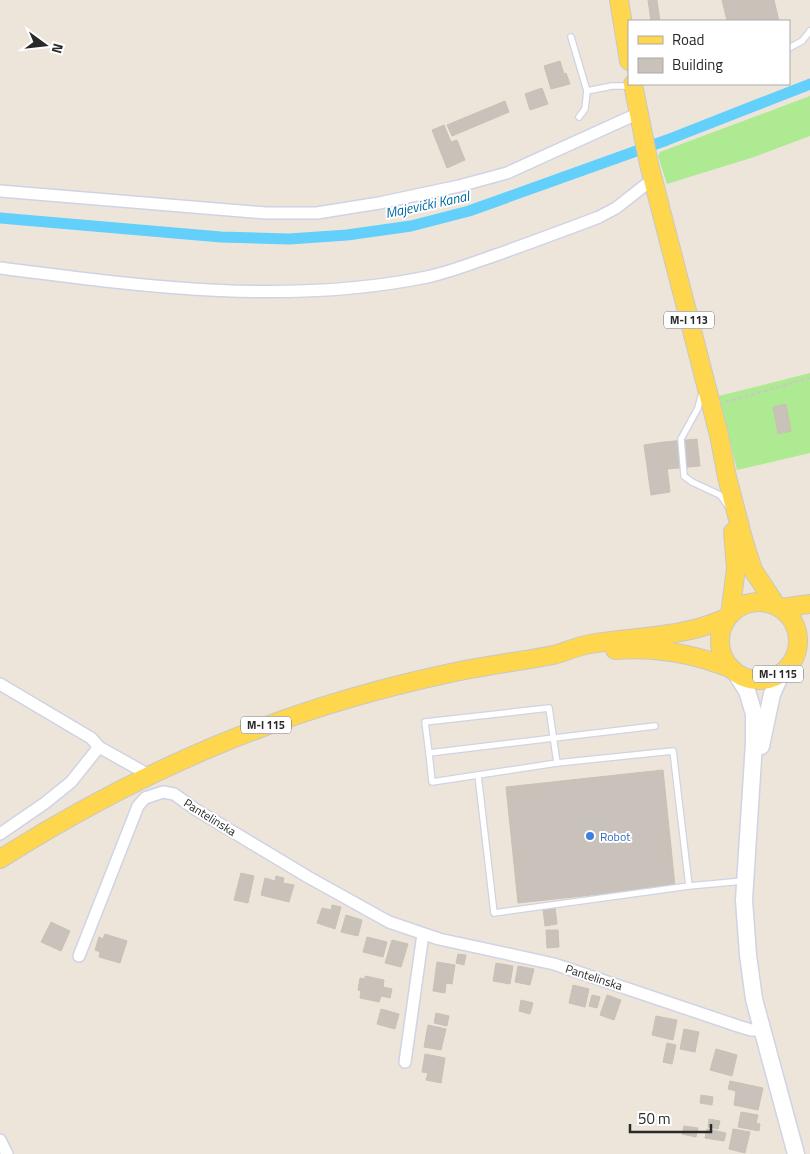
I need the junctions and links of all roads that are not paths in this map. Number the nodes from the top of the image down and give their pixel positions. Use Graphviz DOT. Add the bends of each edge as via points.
graph roads {
  1 [pos="620,0"];
  2 [pos="810,31"];
  3 [pos="572,37"];
  4 [pos="790,47"];
  5 [pos="628,54"];
  6 [pos="635,85"];
  7 [pos="587,91"];
  8 [pos="579,117"];
  9 [pos="640,122"];
  10 [pos="651,172"];
  11 [pos="0,191"];
  12 [pos="0,268"];
  13 [pos="705,383"];
  14 [pos="727,477"];
  15 [pos="730,510"];
  16 [pos="810,604"];
  17 [pos="779,607"];
  18 [pos="729,616"];
  19 [pos="810,636"];
  20 [pos="555,654"];
  21 [pos="796,654"];
  22 [pos="734,670"];
  23 [pos="782,672"];
  24 [pos="0,684"];
  25 [pos="655,726"];
  26 [pos="553,738"];
  27 [pos="99,747"];
  28 [pos="429,753"];
  29 [pos="557,763"];
  30 [pos="149,775"];
  31 [pos="478,775"];
  32 [pos="750,807"];
  33 [pos="0,834"];
  34 [pos="0,859"];
  35 [pos="744,880"];
  36 [pos="689,886"];
  37 [pos="423,934"];
  38 [pos="79,956"];
  39 [pos="762,1030"];
  40 [pos="405,1062"];
  41 [pos="0,1140"];
  42 [pos="7,1154"];
  43 [pos="796,1154"];
  1 -- 5 [label="main road"];
  2 -- 4 [label="lane" via="802,41"];
  3 -- 7 [label="lane"];
  6 -- 7 [label="lane"];
  6 -- 9 [label="main road, M-I 113"];
  7 -- 8 [label="lane" via="585,109"];
  9 -- 10 [label="main road, M-I 113"];
  9 -- 11 [label="street" via="507,173 379,203 317,213 266,213"];
  10 -- 12 [label="street" via="616,208 599,218 428,277 378,285 323,291 215,291"];
  10 -- 13 [label="main road, M-I 113"];
  13 -- 14 [label="main road, M-I 113"];
  13 -- 15 [label="lane" via="698,408 680,440 684,476 720,495"];
  14 -- 15 [label="main road, M-I 113"];
  14 -- 17 [label="main road, M-I 113" via="753,570"];
  15 -- 18 [label="main road, M-I 113" via="736,568"];
  16 -- 17 [label="main road, M-I 115"];
  17 -- 18 [label="main road, M-I 115" via="752,602 740,606"];
  17 -- 21 [label="main road, M-I 115" via="796,628"];
  18 -- 20 [label="main road, M-I 115" via="692,630 589,644"];
  18 -- 22 [label="main road" via="721,634 721,650"];
  19 -- 21 [label="main road, M-I 115"];
  20 -- 22 [label="main road, M-I 115" via="621,649 656,651 684,654"];
  20 -- 30 [label="main road, M-I 115" via="444,674 332,703 255,730"];
  21 -- 23 [label="main road, M-I 115"];
  22 -- 23 [label="main road, M-I 115" via="746,678 759,680"];
  22 -- 32 [label="main road" via="747,691 754,714"];
  23 -- 32 [label="main road" via="772,694"];
  24 -- 27 [label="street" via="91,738"];
  25 -- 26 [label="lane"];
  26 -- 28 [label="lane"];
  26 -- 28 [label="lane" via="549,708 425,722"];
  26 -- 29 [label="lane"];
  27 -- 30 [label="street"];
  27 -- 33 [label="street" via="71,782"];
  28 -- 31 [label="lane" via="432,782"];
  29 -- 31 [label="lane"];
  29 -- 36 [label="lane" via="674,751"];
  30 -- 34 [label="main road, M-I 115" via="69,817"];
  31 -- 36 [label="lane" via="494,913"];
  32 -- 35 [label="main road"];
  35 -- 36 [label="lane"];
  35 -- 39 [label="main road" via="748,955"];
  37 -- 38 [label="street, Pantelinska" via="389,922 308,877 174,794 163,792 145,798 138,806"];
  37 -- 39 [label="street, Pantelinska" via="554,964 738,1026"];
  37 -- 40 [label="street"];
  39 -- 43 [label="main road"];
  41 -- 42 [label="street"];
}
